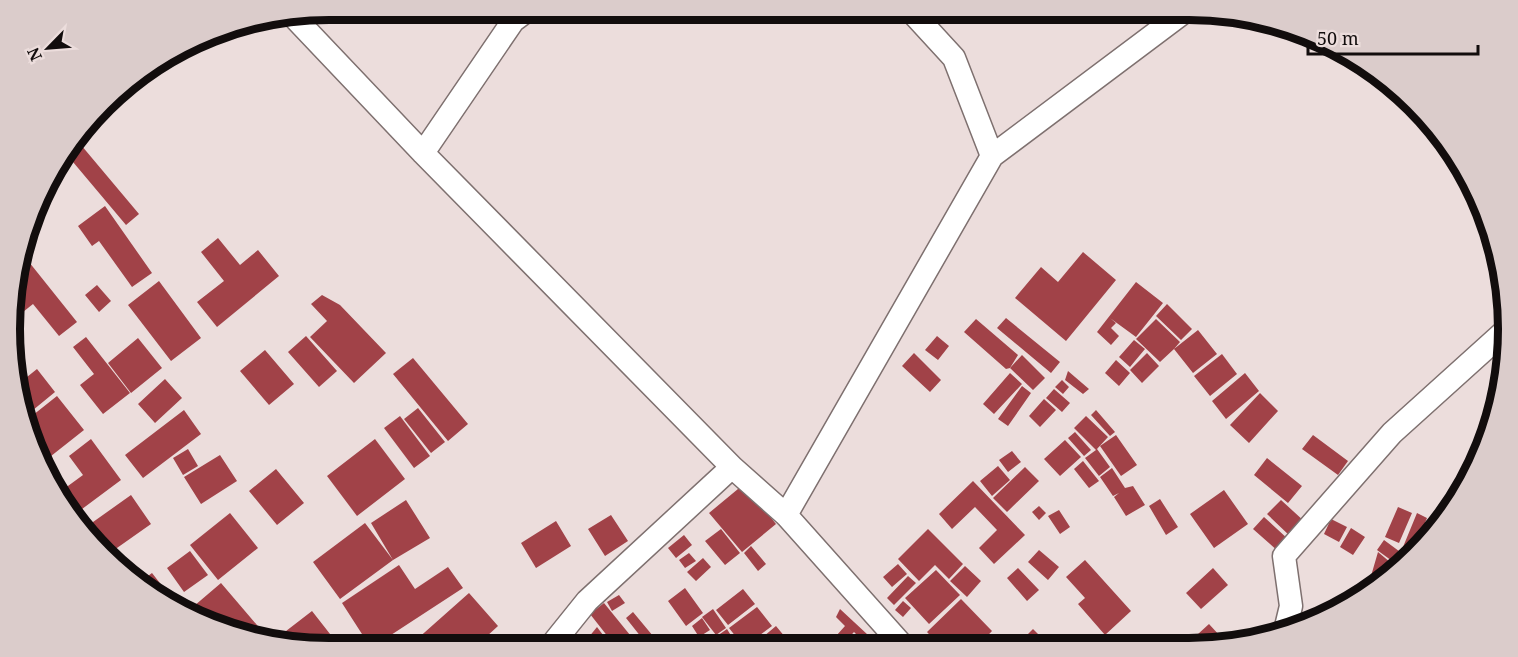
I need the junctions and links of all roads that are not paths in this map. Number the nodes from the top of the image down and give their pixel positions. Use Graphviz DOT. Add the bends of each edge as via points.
graph roads {
  1 [pos="514,20"];
  2 [pos="919,20"];
  3 [pos="1173,20"];
  4 [pos="298,21"];
  5 [pos="423,153"];
  6 [pos="992,156"];
  7 [pos="1498,337"];
  8 [pos="732,466"];
  9 [pos="786,515"];
  10 [pos="1287,622"];
  11 [pos="557,638"];
  12 [pos="896,638"];
  1 -- 5 [label="street"];
  2 -- 6 [label="street" via="954,58"];
  3 -- 6 [label="street"];
  4 -- 5 [label="street"];
  5 -- 8 [label="street"];
  6 -- 9 [label="street"];
  7 -- 10 [label="street" via="1392,433 1284,556 1291,606"];
  8 -- 9 [label="street"];
  8 -- 11 [label="street" via="587,601"];
  9 -- 12 [label="street"];
}
